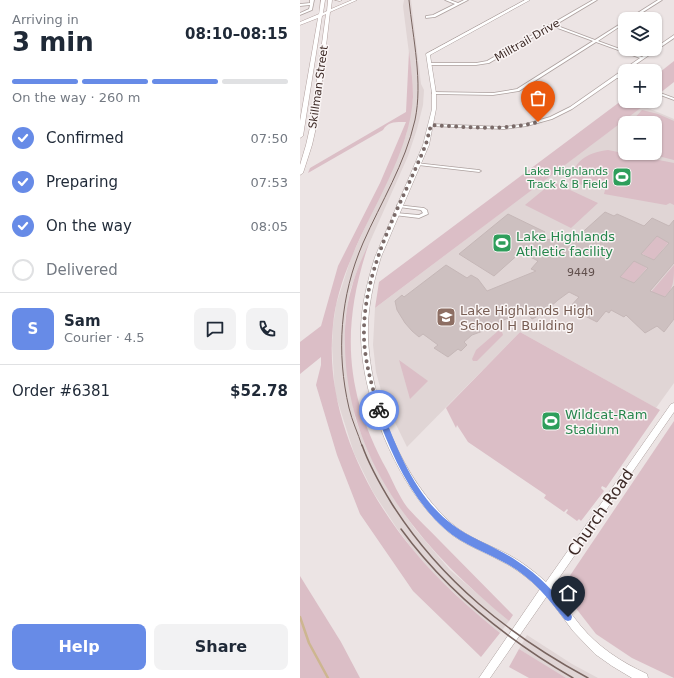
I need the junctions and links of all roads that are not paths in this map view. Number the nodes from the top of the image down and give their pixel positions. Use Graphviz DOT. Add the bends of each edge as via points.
graph roads {
  1 [pos="323,0"];
  2 [pos="330,0"];
  3 [pos="337,0"];
  4 [pos="340,0"];
  5 [pos="345,0"];
  6 [pos="355,0"];
  7 [pos="447,0"];
  8 [pos="466,0"];
  9 [pos="528,0"];
  10 [pos="595,0"];
  11 [pos="660,0"];
  12 [pos="312,2"];
  13 [pos="300,4"];
  14 [pos="458,4"];
  15 [pos="329,7"];
  16 [pos="327,12"];
  17 [pos="641,12"];
  18 [pos="320,13"];
  19 [pos="300,14"];
  20 [pos="427,17"];
  21 [pos="300,20"];
  22 [pos="300,24"];
  23 [pos="552,25"];
  24 [pos="318,26"];
  25 [pos="618,26"];
  26 [pos="674,36"];
  27 [pos="595,41"];
  28 [pos="642,58"];
  29 [pos="430,64"];
  30 [pos="616,76"];
  31 [pos="434,93"];
  32 [pos="662,95"];
  33 [pos="674,99"];
  34 [pos="431,125"];
  35 [pos="300,136"];
  36 [pos="418,164"];
  37 [pos="479,171"];
  38 [pos="300,173"];
  39 [pos="398,210"];
  40 [pos="674,406"];
  41 [pos="546,588"];
  42 [pos="484,678"];
  43 [pos="643,678"];
  1 -- 18 [label="street, Skillman Street"];
  2 -- 15 [label="street, Skillman Street"];
  3 -- 4 [label="street"];
  5 -- 15 [label="street"];
  6 -- 16 [label="street"];
  7 -- 14 [label="street"];
  8 -- 14 [label="street"];
  9 -- 29 [label="street" via="434,51"];
  10 -- 23 [label="street, Milltrail Drive"];
  11 -- 17 [label="street"];
  12 -- 13 [label="street"];
  12 -- 19 [label="street" via="311,9"];
  14 -- 20 [label="street"];
  15 -- 16 [label="street, Skillman Street"];
  15 -- 18 [label="street"];
  16 -- 18 [label="street"];
  16 -- 38 [label="street, Skillman Street" via="314,123"];
  18 -- 21 [label="street"];
  18 -- 22 [label="street"];
  18 -- 24 [label="street, Skillman Street"];
  22 -- 24 [label="street" via="312,23"];
  23 -- 27 [label="street"];
  23 -- 29 [label="street, Milltrail Drive" via="488,62"];
  24 -- 35 [label="street, Skillman Street"];
  25 -- 27 [label="street"];
  26 -- 28 [label="street"];
  27 -- 28 [label="street"];
  27 -- 31 [label="street" via="518,90 493,94"];
  28 -- 30 [label="street"];
  29 -- 31 [label="street"];
  30 -- 34 [label="street" via="563,113 538,122 515,127 491,128"];
  31 -- 34 [label="street"];
  32 -- 33 [label="street"];
  34 -- 36 [label="street"];
  36 -- 37 [label="street"];
  36 -- 39 [label="street"];
  39 -- 39 [label="street" via="419,217 426,214 422,209"];
  39 -- 41 [label="street" via="374,270 365,316 366,356 382,421 401,462 430,508 459,534 514,563"];
  40 -- 41 [label="street, Church Road"];
  41 -- 42 [label="street, Church Road"];
  41 -- 43 [label="street" via="580,633 594,647"];
}
